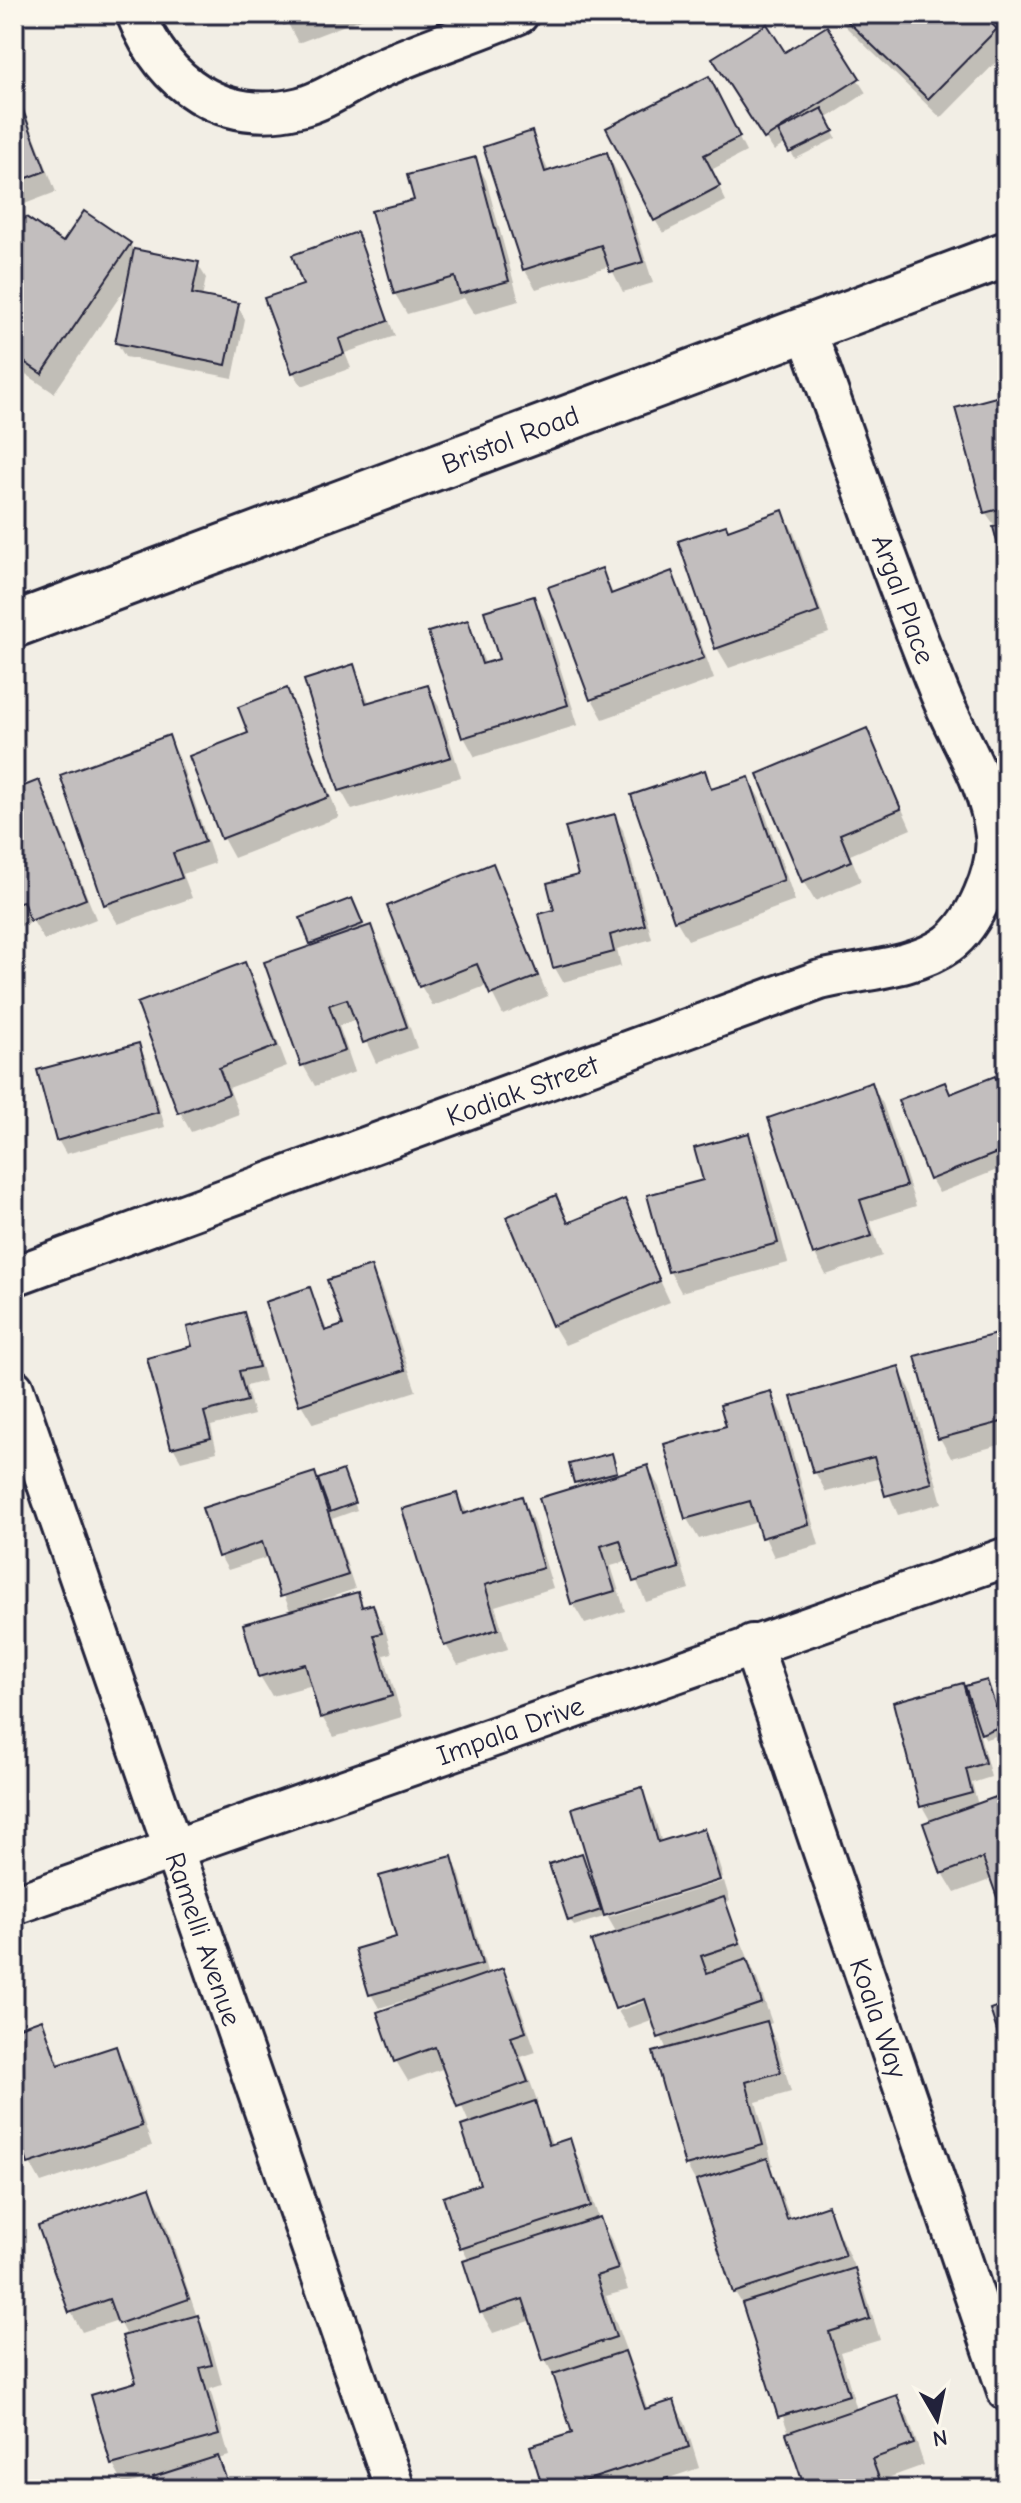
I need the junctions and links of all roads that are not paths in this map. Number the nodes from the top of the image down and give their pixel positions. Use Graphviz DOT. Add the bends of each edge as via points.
graph roads {
  1 [pos="136,14"];
  2 [pos="519,14"];
  3 [pos="1007,254"];
  4 [pos="806,329"];
  5 [pos="14,625"];
  6 [pos="991,868"];
  7 [pos="14,1276"];
  8 [pos="14,1389"];
  9 [pos="1007,1557"];
  10 [pos="752,1644"];
  11 [pos="173,1851"];
  12 [pos="14,1905"];
  13 [pos="1007,2391"];
  14 [pos="395,2489"];
  1 -- 2 [label="street" via="159,61 201,96 245,108 279,110 300,107 376,70"];
  3 -- 4 [label="street, Bristol Road"];
  4 -- 5 [label="street, Bristol Road"];
  4 -- 6 [label="street, Argal Place" via="938,690 983,783 996,839"];
  6 -- 7 [label="street, Kodiak Street" via="984,896 950,943 925,955 820,980"];
  8 -- 11 [label="street, Ramelli Avenue"];
  9 -- 10 [label="street, Impala Drive"];
  10 -- 11 [label="street, Impala Drive"];
  10 -- 13 [label="street, Koala Way"];
  11 -- 12 [label="street, Impala Drive"];
  11 -- 14 [label="street, Ramelli Avenue"];
}
